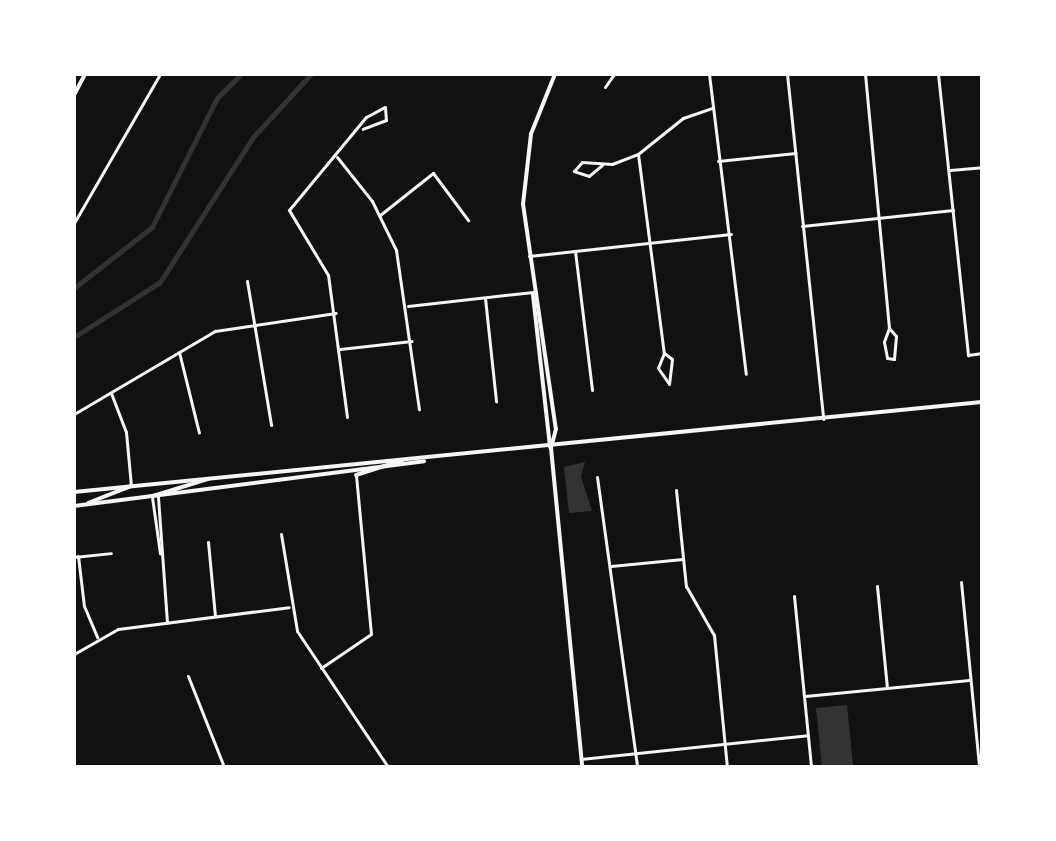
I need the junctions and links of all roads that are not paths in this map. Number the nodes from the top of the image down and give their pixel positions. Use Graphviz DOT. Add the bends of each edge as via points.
graph roads {
  1 [pos="85,74"];
  2 [pos="160,74"];
  3 [pos="555,74"];
  4 [pos="614,74"];
  5 [pos="709,74"];
  6 [pos="787,74"];
  7 [pos="865,74"];
  8 [pos="938,74"];
  9 [pos="605,87"];
  10 [pos="74,95"];
  11 [pos="712,108"];
  12 [pos="363,129"];
  13 [pos="796,153"];
  14 [pos="638,154"];
  15 [pos="336,156"];
  16 [pos="718,161"];
  17 [pos="602,165"];
  18 [pos="982,167"];
  19 [pos="948,170"];
  20 [pos="953,210"];
  21 [pos="380,215"];
  22 [pos="877,218"];
  23 [pos="468,220"];
  24 [pos="74,223"];
  25 [pos="802,226"];
  26 [pos="731,234"];
  27 [pos="652,243"];
  28 [pos="575,251"];
  29 [pos="529,256"];
  30 [pos="247,281"];
  31 [pos="533,292"];
  32 [pos="485,297"];
  33 [pos="408,306"];
  34 [pos="336,313"];
  35 [pos="259,322"];
  36 [pos="889,328"];
  37 [pos="412,341"];
  38 [pos="340,349"];
  39 [pos="179,351"];
  40 [pos="664,353"];
  41 [pos="982,353"];
  42 [pos="746,374"];
  43 [pos="592,390"];
  44 [pos="111,392"];
  45 [pos="496,401"];
  46 [pos="982,402"];
  47 [pos="419,409"];
  48 [pos="74,414"];
  49 [pos="347,417"];
  50 [pos="823,419"];
  51 [pos="271,425"];
  52 [pos="199,433"];
  53 [pos="551,448"];
  54 [pos="405,458"];
  55 [pos="424,461"];
  56 [pos="356,475"];
  57 [pos="597,477"];
  58 [pos="210,478"];
  59 [pos="131,486"];
  60 [pos="676,490"];
  61 [pos="74,492"];
  62 [pos="152,497"];
  63 [pos="158,497"];
  64 [pos="86,505"];
  65 [pos="74,506"];
  66 [pos="281,534"];
  67 [pos="208,542"];
  68 [pos="111,553"];
  69 [pos="161,554"];
  70 [pos="76,557"];
  71 [pos="683,559"];
  72 [pos="610,566"];
  73 [pos="961,582"];
  74 [pos="877,586"];
  75 [pos="794,596"];
  76 [pos="289,607"];
  77 [pos="215,616"];
  78 [pos="167,623"];
  79 [pos="97,637"];
  80 [pos="74,654"];
  81 [pos="321,668"];
  82 [pos="188,676"];
  83 [pos="971,680"];
  84 [pos="887,688"];
  85 [pos="805,696"];
  86 [pos="982,716"];
  87 [pos="975,717"];
  88 [pos="808,735"];
  89 [pos="725,743"];
  90 [pos="636,753"];
  91 [pos="581,759"];
  92 [pos="224,767"];
  93 [pos="388,767"];
  94 [pos="582,767"];
  95 [pos="637,767"];
  96 [pos="727,767"];
  97 [pos="811,767"];
  98 [pos="979,767"];
  1 -- 10 [label="main road"];
  2 -- 24 [label="street"];
  3 -- 29 [label="main road" via="526,154"];
  4 -- 9 [label="street"];
  5 -- 11 [label="street"];
  6 -- 13 [label="street"];
  7 -- 22 [label="street"];
  8 -- 19 [label="street"];
  11 -- 14 [label="street" via="683,118"];
  11 -- 16 [label="street"];
  12 -- 12 [label="street" via="366,117 385,107 386,120"];
  12 -- 15 [label="street"];
  13 -- 16 [label="street"];
  13 -- 25 [label="street"];
  14 -- 17 [label="street"];
  14 -- 27 [label="street"];
  15 -- 21 [label="street"];
  15 -- 34 [label="street" via="289,210 324,264"];
  16 -- 26 [label="street"];
  17 -- 17 [label="street" via="589,176 574,171 582,162"];
  18 -- 19 [label="street"];
  19 -- 20 [label="street"];
  20 -- 22 [label="street"];
  20 -- 41 [label="street" via="968,355"];
  21 -- 23 [label="street" via="433,173"];
  21 -- 33 [label="street"];
  22 -- 25 [label="street"];
  22 -- 36 [label="street"];
  25 -- 50 [label="street"];
  26 -- 27 [label="street"];
  26 -- 42 [label="street"];
  27 -- 28 [label="street"];
  27 -- 40 [label="street"];
  28 -- 29 [label="street"];
  28 -- 43 [label="street"];
  29 -- 31 [label="main road"];
  30 -- 35 [label="street"];
  31 -- 32 [label="street"];
  31 -- 53 [label="main road"];
  31 -- 53 [label="main road" via="556,429"];
  32 -- 33 [label="street"];
  32 -- 45 [label="street"];
  33 -- 37 [label="street"];
  34 -- 35 [label="street"];
  34 -- 38 [label="street"];
  35 -- 39 [label="street" via="215,331"];
  35 -- 51 [label="street"];
  36 -- 36 [label="street" via="896,336 894,359 885,353"];
  37 -- 38 [label="street"];
  37 -- 47 [label="street"];
  38 -- 49 [label="street"];
  39 -- 44 [label="street"];
  39 -- 52 [label="street"];
  40 -- 40 [label="street" via="672,359 669,384 658,368"];
  44 -- 48 [label="street"];
  44 -- 59 [label="street" via="126,432"];
  46 -- 50 [label="main road"];
  50 -- 53 [label="main road"];
  53 -- 55 [label="main road"];
  53 -- 91 [label="main road"];
  54 -- 55 [label="main road"];
  54 -- 56 [label="main road"];
  54 -- 58 [label="main road"];
  55 -- 56 [label="main road"];
  56 -- 63 [label="main road"];
  56 -- 81 [label="street" via="371,634"];
  57 -- 72 [label="street"];
  58 -- 59 [label="main road"];
  58 -- 62 [label="main road"];
  59 -- 61 [label="main road"];
  59 -- 64 [label="main road"];
  60 -- 71 [label="street"];
  62 -- 63 [label="main road"];
  62 -- 64 [label="main road"];
  62 -- 69 [label="street"];
  63 -- 69 [label="street"];
  64 -- 65 [label="main road"];
  66 -- 76 [label="street"];
  67 -- 77 [label="street"];
  68 -- 70 [label="street"];
  69 -- 78 [label="street"];
  70 -- 79 [label="street" via="84,606"];
  71 -- 72 [label="street"];
  71 -- 89 [label="street" via="690,595 714,635"];
  72 -- 90 [label="street"];
  73 -- 83 [label="street"];
  74 -- 84 [label="street"];
  75 -- 85 [label="street"];
  76 -- 77 [label="street"];
  76 -- 81 [label="street"];
  77 -- 78 [label="street"];
  78 -- 79 [label="street"];
  79 -- 80 [label="street"];
  81 -- 93 [label="street"];
  82 -- 92 [label="street"];
  83 -- 84 [label="street"];
  83 -- 87 [label="street"];
  84 -- 85 [label="street"];
  85 -- 88 [label="street"];
  86 -- 87 [label="street"];
  87 -- 98 [label="street"];
  88 -- 89 [label="street"];
  88 -- 97 [label="street"];
  89 -- 90 [label="street"];
  89 -- 96 [label="street"];
  90 -- 91 [label="street"];
  90 -- 95 [label="street"];
  91 -- 94 [label="main road"];
}
